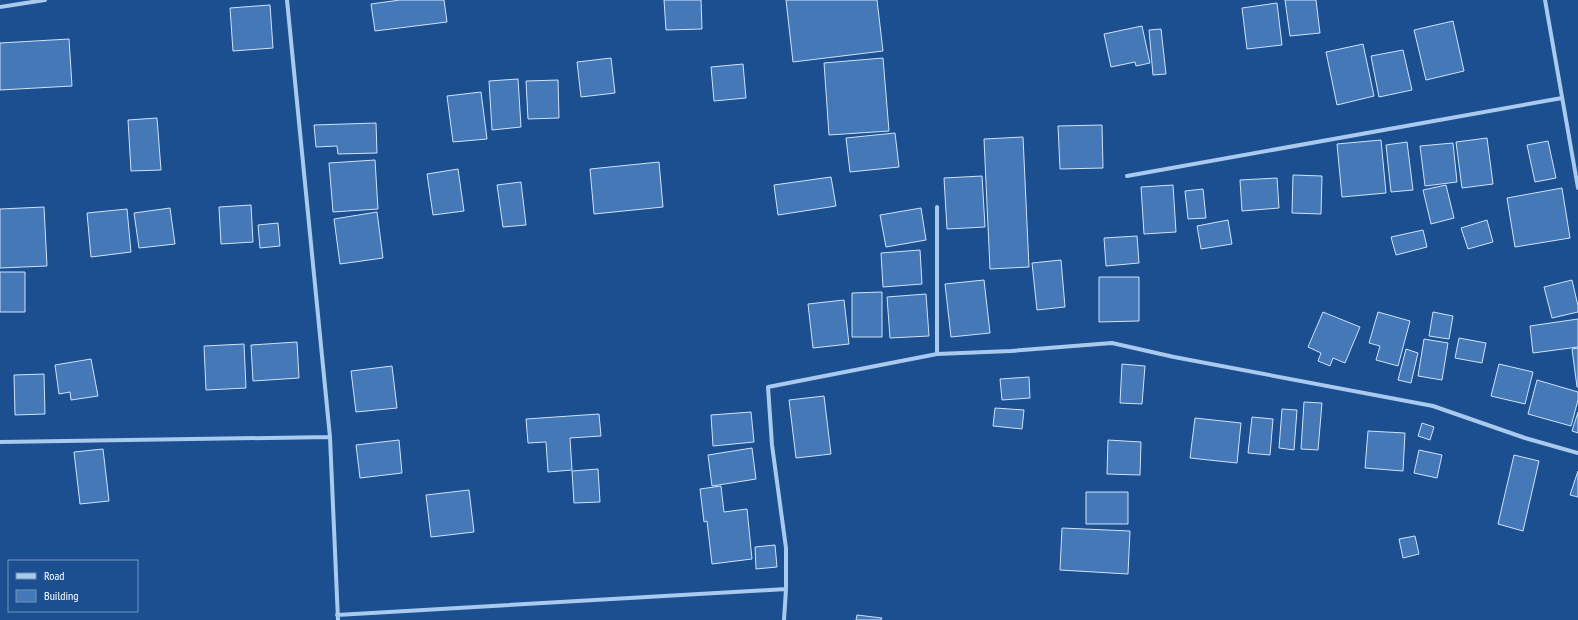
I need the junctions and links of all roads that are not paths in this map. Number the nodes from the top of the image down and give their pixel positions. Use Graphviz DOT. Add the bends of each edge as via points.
graph roads {
  1 [pos="45,0"];
  2 [pos="287,0"];
  3 [pos="1545,0"];
  4 [pos="0,6"];
  5 [pos="1562,98"];
  6 [pos="1127,176"];
  7 [pos="1578,188"];
  8 [pos="937,207"];
  9 [pos="937,354"];
  10 [pos="330,437"];
  11 [pos="0,442"];
  12 [pos="1578,453"];
  13 [pos="786,589"];
  14 [pos="337,618"];
  15 [pos="784,620"];
  1 -- 4 [label="street"];
  2 -- 10 [label="street"];
  3 -- 5 [label="street"];
  5 -- 6 [label="street"];
  5 -- 7 [label="street"];
  8 -- 9 [label="street"];
  9 -- 12 [label="street" via="1112,343 1174,358 1433,406 1525,438"];
  9 -- 13 [label="street" via="768,387 772,445 786,548"];
  10 -- 11 [label="street"];
  10 -- 14 [label="street"];
  13 -- 14 [label="street"];
  13 -- 15 [label="street"];
}
